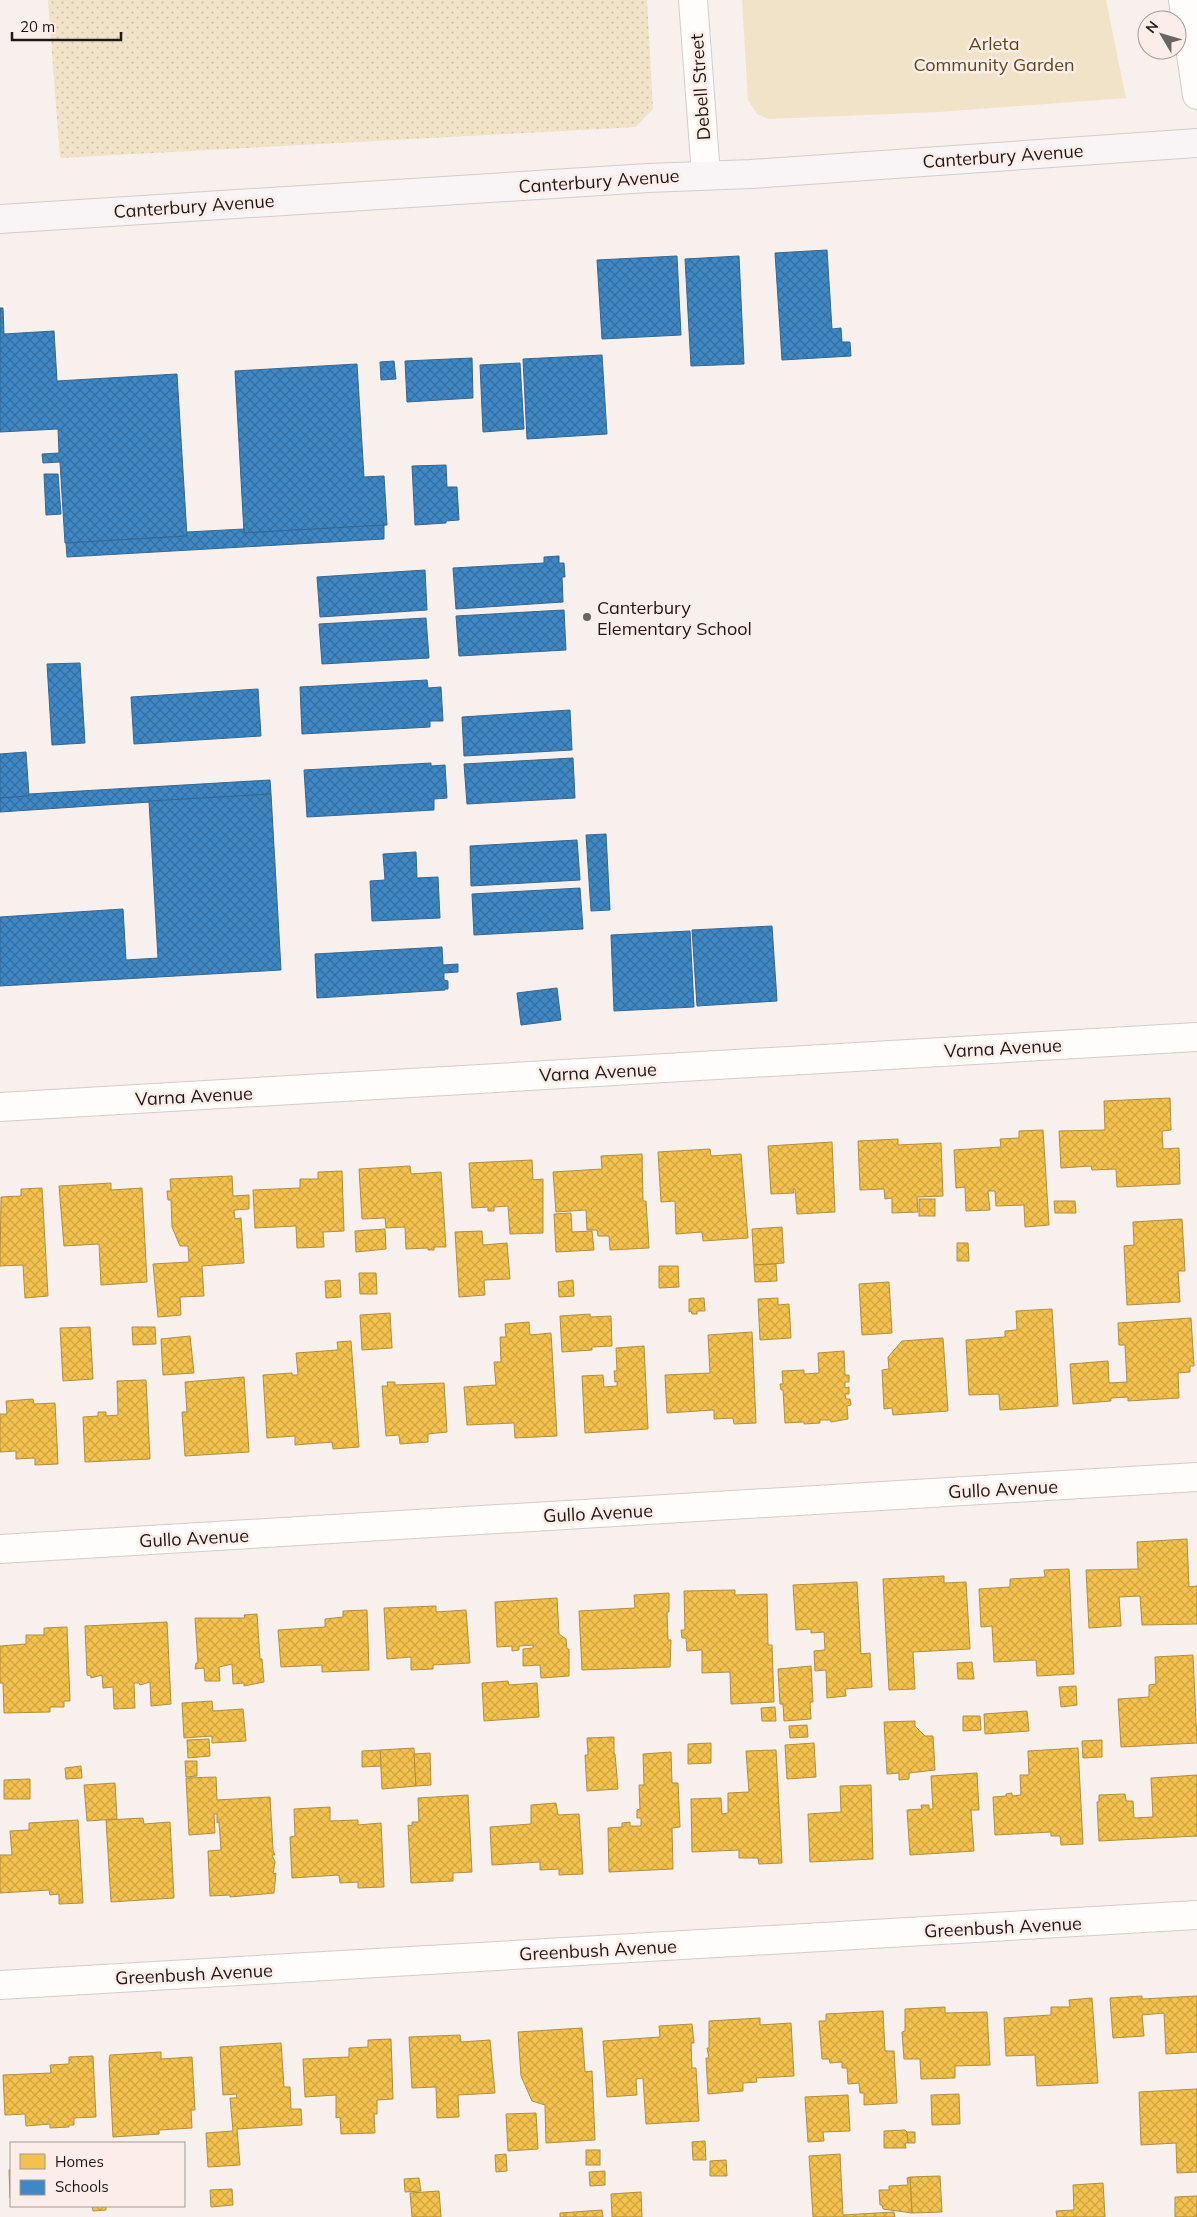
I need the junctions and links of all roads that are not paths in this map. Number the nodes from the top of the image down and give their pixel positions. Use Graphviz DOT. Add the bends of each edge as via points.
graph roads {
  1 [pos="693,0"];
  2 [pos="1184,0"];
  3 [pos="1197,95"];
  4 [pos="1197,143"];
  5 [pos="706,175"];
  6 [pos="0,219"];
  7 [pos="1197,1036"];
  8 [pos="0,1107"];
  9 [pos="1197,1477"];
  10 [pos="0,1549"];
  11 [pos="1197,1916"];
  12 [pos="0,1985"];
  1 -- 5 [label="street, Debell Street"];
  2 -- 3 [label="street"];
  4 -- 5 [label="street, Canterbury Avenue"];
  5 -- 6 [label="street, Canterbury Avenue"];
  7 -- 8 [label="street, Varna Avenue"];
  9 -- 10 [label="street, Gullo Avenue"];
  11 -- 12 [label="street, Greenbush Avenue"];
}
